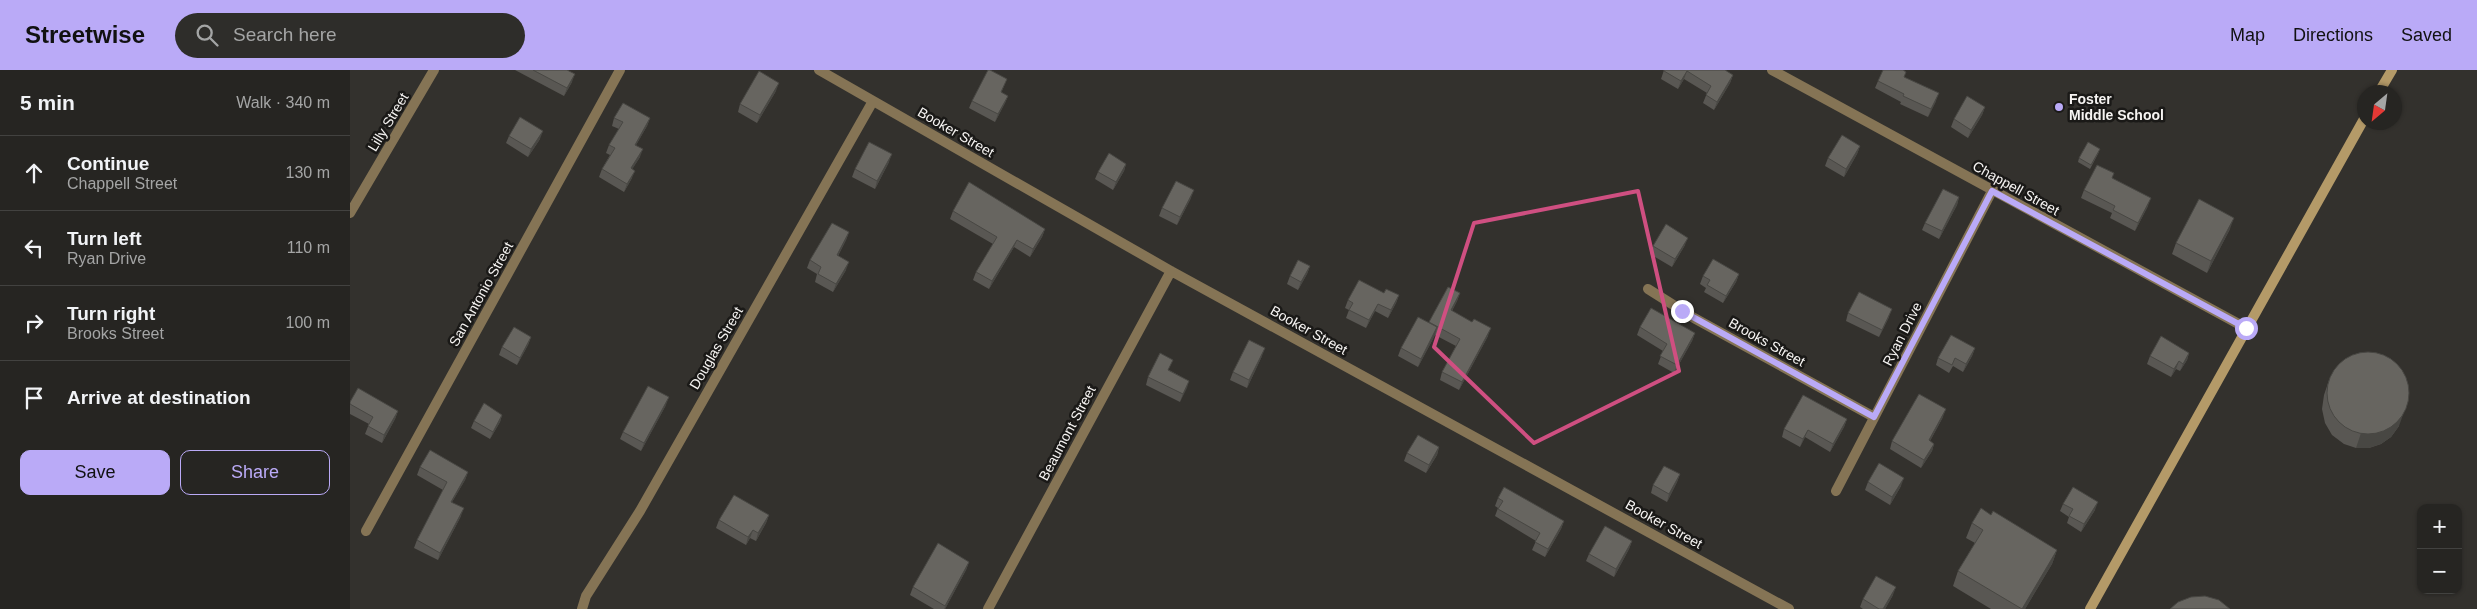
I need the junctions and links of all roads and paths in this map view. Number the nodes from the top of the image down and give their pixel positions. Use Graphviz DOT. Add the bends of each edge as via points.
graph roads {
  1 [pos="434,70"];
  2 [pos="620,70"];
  3 [pos="819,70"];
  4 [pos="1772,70"];
  5 [pos="2392,70"];
  6 [pos="2383,85"];
  7 [pos="873,101"];
  8 [pos="2357,130"];
  9 [pos="1992,191"];
  10 [pos="350,213"];
  11 [pos="1171,271"];
  12 [pos="1648,289"];
  13 [pos="2246,328"];
  14 [pos="1874,417"];
  15 [pos="1836,491"];
  16 [pos="366,531"];
  17 [pos="582,609"];
  18 [pos="988,609"];
  19 [pos="1789,609"];
  20 [pos="2090,609"];
  1 -- 10 [label="street, Lilly Street"];
  2 -- 16 [label="street, San Antonio Street"];
  3 -- 7 [label="street, Booker Street"];
  4 -- 9 [label="street, Chappell Street"];
  5 -- 6 [label="street"];
  7 -- 11 [label="street, Booker Street"];
  7 -- 17 [label="street, Douglas Street" via="640,511 586,596"];
  8 -- 13 [label="street"];
  9 -- 13 [label="street, Chappell Street"];
  9 -- 14 [label="street, Ryan Drive"];
  11 -- 18 [label="street, Beaumont Street"];
  11 -- 19 [label="street, Booker Street"];
  12 -- 14 [label="street, Brooks Street" via="1694,318"];
  13 -- 20 [label="street"];
  14 -- 15 [label="street, Ryan Drive"];
}
